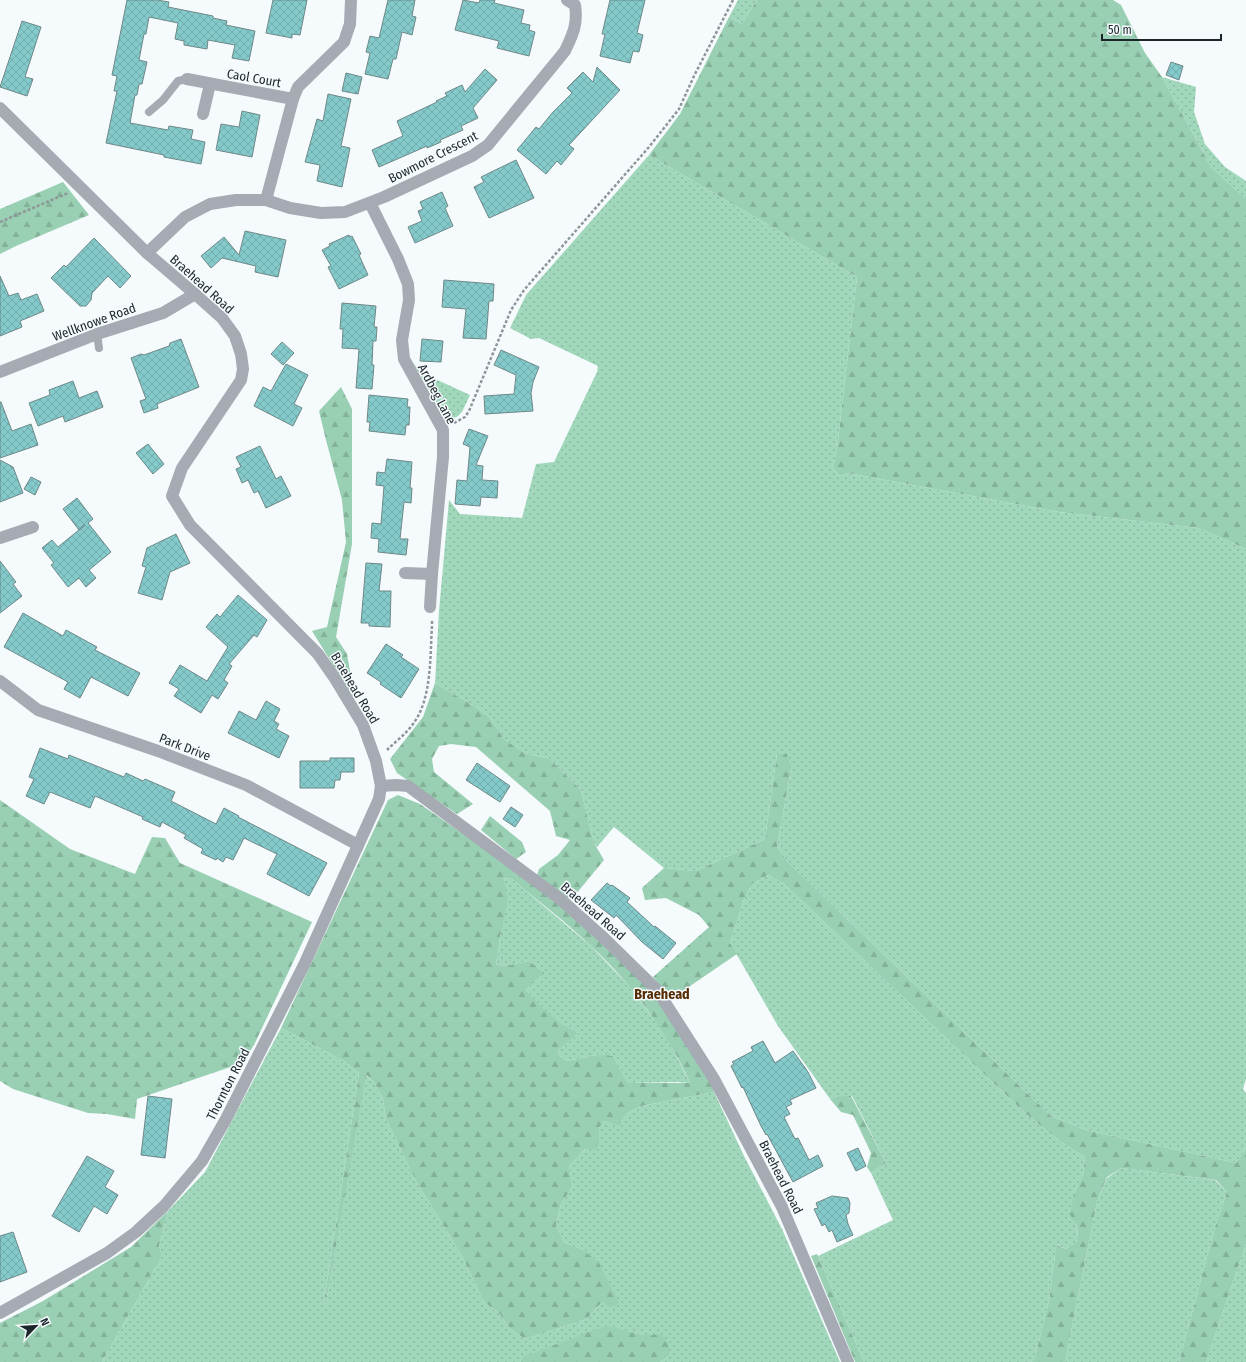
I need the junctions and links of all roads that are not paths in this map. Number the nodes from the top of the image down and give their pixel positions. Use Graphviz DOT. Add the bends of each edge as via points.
graph roads {
  1 [pos="351,0"];
  2 [pos="567,0"];
  3 [pos="187,79"];
  4 [pos="210,84"];
  5 [pos="293,99"];
  6 [pos="0,108"];
  7 [pos="149,112"];
  8 [pos="203,114"];
  9 [pos="266,200"];
  10 [pos="370,203"];
  11 [pos="147,253"];
  12 [pos="195,294"];
  13 [pos="97,334"];
  14 [pos="99,348"];
  15 [pos="0,372"];
  16 [pos="33,527"];
  17 [pos="0,538"];
  18 [pos="405,573"];
  19 [pos="432,574"];
  20 [pos="430,607"];
  21 [pos="0,681"];
  22 [pos="381,786"];
  23 [pos="358,845"];
  24 [pos="0,1313"];
  25 [pos="848,1362"];
  1 -- 5 [label="street" via="350,24 344,42 298,87"];
  2 -- 10 [label="street, Bowmore Crescent" via="575,5 577,18 565,51 488,145 472,156"];
  3 -- 4 [label="street, Caol Court"];
  3 -- 7 [label="lane" via="178,81 163,100"];
  4 -- 5 [label="street, Caol Court"];
  4 -- 8 [label="street, Caol Court"];
  5 -- 9 [label="street"];
  6 -- 11 [label="street, Braehead Road"];
  9 -- 10 [label="street, Bowmore Crescent" via="290,208 321,213 344,212"];
  9 -- 11 [label="street, Bowmore Crescent" via="236,200 210,204 185,217"];
  10 -- 19 [label="street, Ardbeg Lane" via="408,284 409,300 402,340 404,359 443,430"];
  11 -- 12 [label="street, Braehead Road"];
  12 -- 13 [label="street, Wellknowe Road" via="164,313"];
  12 -- 22 [label="street, Braehead Road" via="222,318 236,336 243,369 241,380 182,468 172,496 190,525 318,654 363,725 376,761"];
  13 -- 14 [label="lane"];
  13 -- 15 [label="street, Wellknowe Road"];
  16 -- 17 [label="street"];
  18 -- 19 [label="street"];
  19 -- 20 [label="street, Ardbeg Lane"];
  21 -- 23 [label="street, Park Drive" via="38,710 158,751 246,785"];
  22 -- 23 [label="street, Thornton Road" via="379,799"];
  22 -- 25 [label="street, Braehead Road" via="408,786 559,898 657,990 714,1079 782,1207"];
  23 -- 24 [label="street, Thornton Road" via="301,972 226,1119 202,1160 164,1206 136,1232 107,1253"];
}
